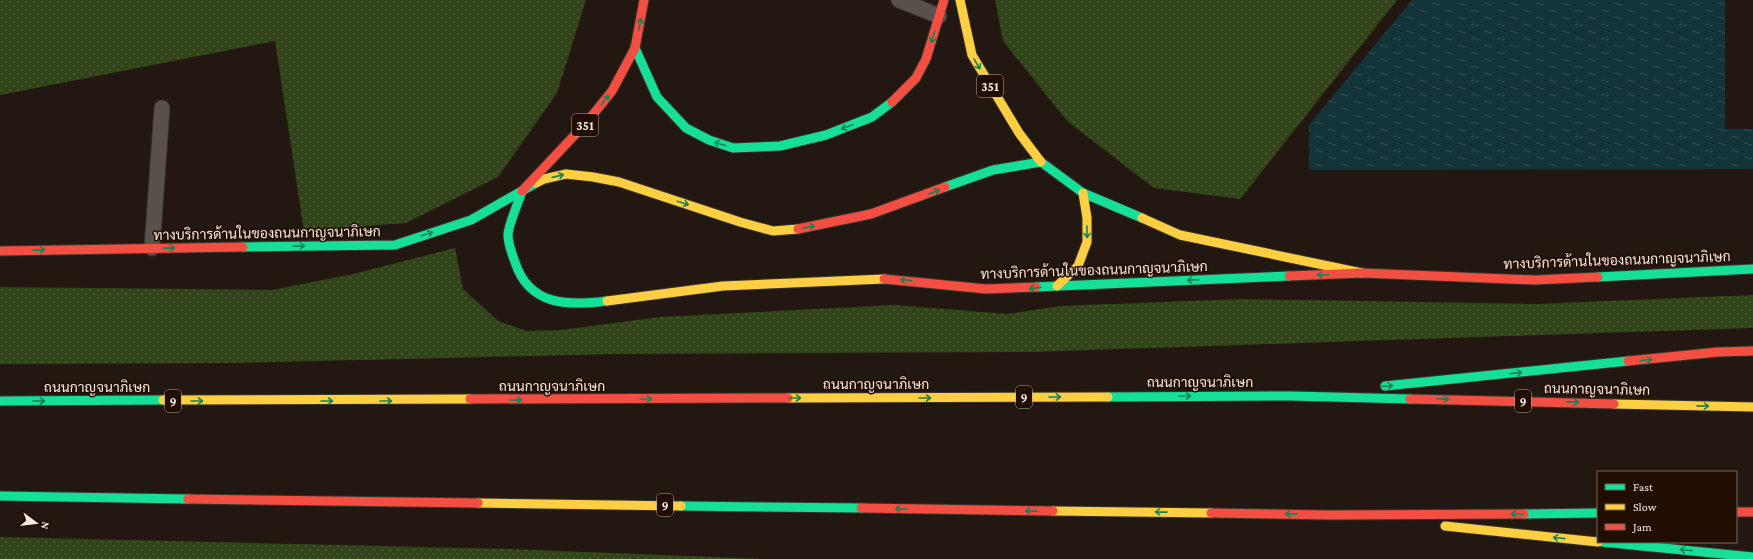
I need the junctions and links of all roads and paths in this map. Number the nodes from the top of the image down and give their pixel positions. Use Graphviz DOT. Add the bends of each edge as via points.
graph roads {
  1 [pos="644,0"];
  2 [pos="899,0"];
  3 [pos="944,0"];
  4 [pos="960,0"];
  5 [pos="939,16"];
  6 [pos="635,48"];
  7 [pos="162,108"];
  8 [pos="1041,162"];
  9 [pos="522,191"];
  10 [pos="1083,193"];
  11 [pos="152,248"];
  12 [pos="0,251"];
  13 [pos="1753,269"];
  14 [pos="1362,274"];
  15 [pos="1057,286"];
  16 [pos="1753,350"];
  17 [pos="1379,387"];
  18 [pos="1363,388"];
  19 [pos="1292,396"];
  20 [pos="0,401"];
  21 [pos="1753,407"];
  22 [pos="0,496"];
  23 [pos="1737,512"];
  24 [pos="1753,512"];
  25 [pos="1597,513"];
  26 [pos="1330,515"];
  27 [pos="1597,542"];
  28 [pos="1612,543"];
  29 [pos="1753,557"];
  6 -- 1 [label="main road, 351, one-way"];
  2 -- 5 [label="lane"];
  3 -- 5 [label="main road"];
  4 -- 8 [label="main road, 351, one-way" via="972,55 1018,133"];
  5 -- 6 [label="main road, one-way" via="926,59 916,78 895,99 872,117 826,135 780,146 733,148 709,140 686,128 657,98"];
  9 -- 6 [label="main road, 351, one-way" via="587,122 612,91"];
  7 -- 11 [label="lane"];
  9 -- 8 [label="main road, ทางบริการด้านในของถนนกาญจนาภิเษก, one-way" via="544,179 566,174 593,177 619,182 773,231 804,228 871,214 993,170"];
  8 -- 10 [label="main road, ทางบริการด้านในของถนนกาญจนาภิเษก"];
  11 -- 9 [label="main road, ทางบริการด้านในของถนนกาญจนาภิเษก, one-way" via="395,245 471,220"];
  15 -- 9 [label="main road, ทางบริการด้านในของถนนกาญจนาภิเษก, one-way" via="986,290 892,279 723,286 582,304 556,301 543,298 528,287 517,269 511,251 508,234"];
  10 -- 14 [label="main road, ทางบริการด้านในของถนนกาญจนาภิเษก" via="1180,235"];
  10 -- 15 [label="main road, one-way" via="1087,242 1078,266"];
  12 -- 11 [label="main road, ทางบริการด้านในของถนนกาญจนาภิเษก, one-way"];
  13 -- 14 [label="main road, ทางบริการด้านในของถนนกาญจนาภิเษก" via="1535,280"];
  14 -- 15 [label="main road, ทางบริการด้านในของถนนกาญจนาภิเษก, one-way"];
  17 -- 16 [label="main road, one-way"];
  18 -- 19 [label="main road"];
  20 -- 19 [label="main road, ถนนกาญจนาภิเษก / 9, one-way"];
  19 -- 21 [label="main road, ถนนกาญจนาภิเษก / 9, one-way"];
  26 -- 22 [label="main road, 9, one-way"];
  23 -- 24 [label="main road"];
  25 -- 26 [label="main road, 9, one-way"];
  27 -- 26 [label="main road, one-way"];
  29 -- 28 [label="main road, one-way"];
}
